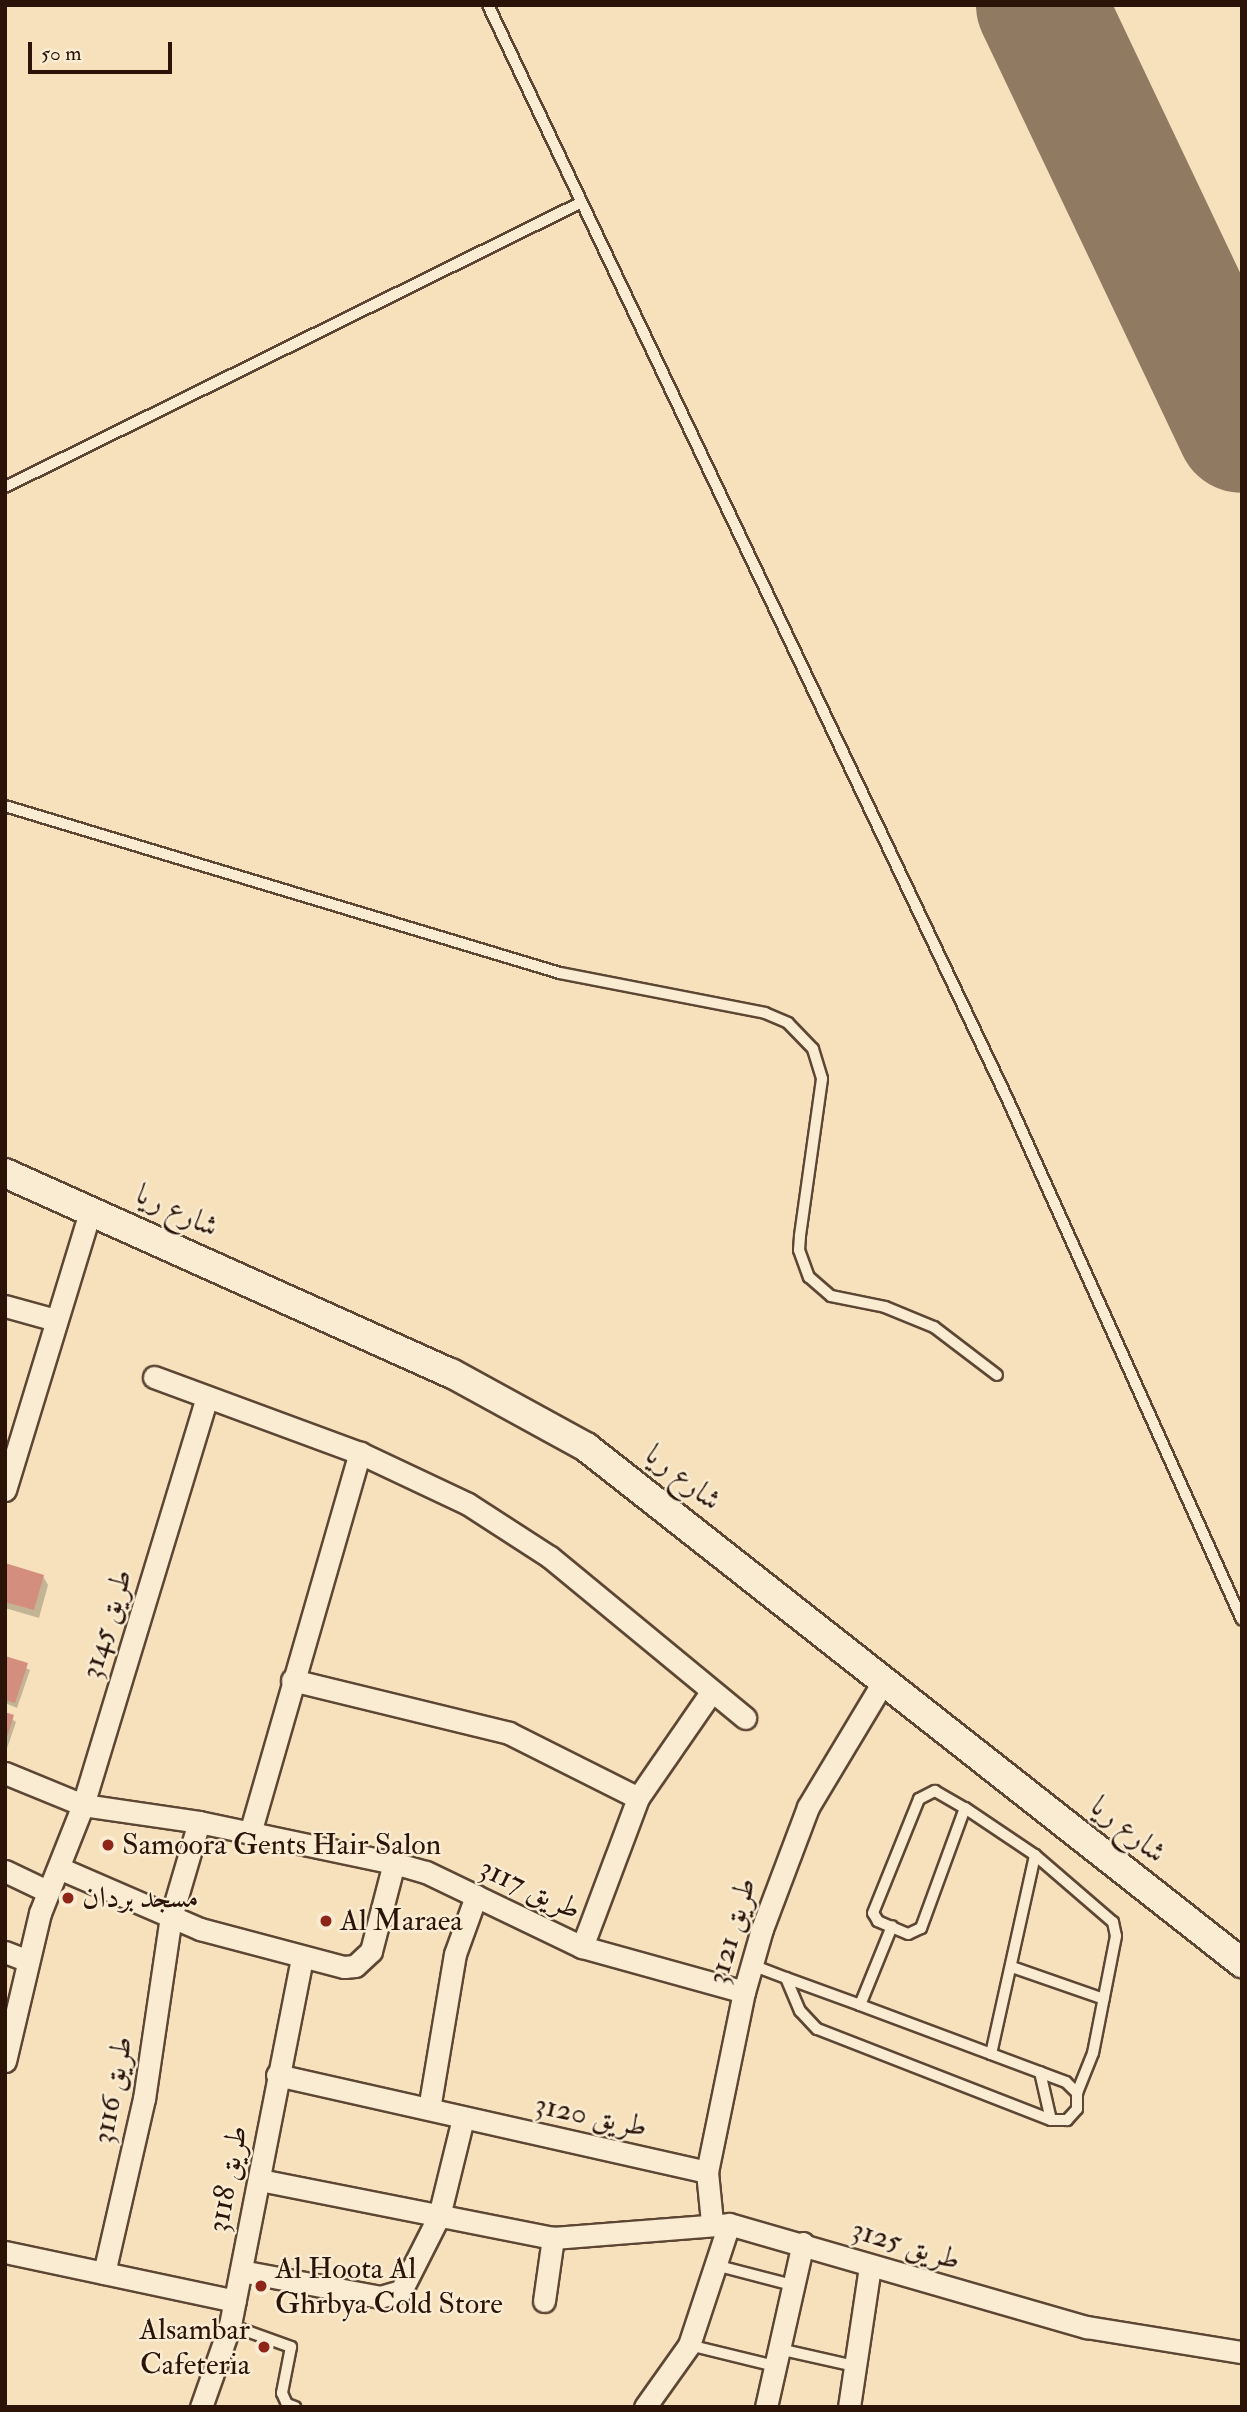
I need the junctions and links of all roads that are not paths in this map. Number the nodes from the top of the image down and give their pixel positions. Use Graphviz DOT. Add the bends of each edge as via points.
graph roads {
  1 [pos="488,5"];
  2 [pos="580,203"];
  3 [pos="5,487"];
  4 [pos="5,806"];
  5 [pos="5,1172"];
  6 [pos="91,1208"];
  7 [pos="5,1306"];
  8 [pos="55,1320"];
  9 [pos="998,1375"];
  10 [pos="154,1377"];
  11 [pos="207,1397"];
  12 [pos="360,1453"];
  13 [pos="5,1490"];
  14 [pos="1242,1620"];
  15 [pos="292,1679"];
  16 [pos="885,1679"];
  17 [pos="711,1692"];
  18 [pos="745,1718"];
  19 [pos="5,1773"];
  20 [pos="638,1798"];
  21 [pos="83,1805"];
  22 [pos="965,1808"];
  23 [pos="199,1822"];
  24 [pos="250,1833"];
  25 [pos="1035,1855"];
  26 [pos="394,1863"];
  27 [pos="60,1868"];
  28 [pos="5,1871"];
  29 [pos="47,1891"];
  30 [pos="476,1896"];
  31 [pos="171,1917"];
  32 [pos="892,1926"];
  33 [pos="582,1947"];
  34 [pos="5,1952"];
  35 [pos="303,1959"];
  36 [pos="28,1961"];
  37 [pos="1242,1963"];
  38 [pos="752,1965"];
  39 [pos="1012,1967"];
  40 [pos="786,1978"];
  41 [pos="744,1992"];
  42 [pos="1104,1999"];
  43 [pos="860,2005"];
  44 [pos="991,2054"];
  45 [pos="5,2061"];
  46 [pos="1040,2072"];
  47 [pos="278,2075"];
  48 [pos="1077,2093"];
  49 [pos="429,2109"];
  50 [pos="463,2118"];
  51 [pos="1051,2120"];
  52 [pos="707,2172"];
  53 [pos="260,2180"];
  54 [pos="439,2216"];
  55 [pos="720,2223"];
  56 [pos="553,2238"];
  57 [pos="803,2243"];
  58 [pos="5,2252"];
  59 [pos="719,2266"];
  60 [pos="870,2267"];
  61 [pos="241,2271"];
  62 [pos="104,2273"];
  63 [pos="792,2285"];
  64 [pos="235,2301"];
  65 [pos="544,2301"];
  66 [pos="230,2325"];
  67 [pos="690,2345"];
  68 [pos="1242,2351"];
  69 [pos="777,2358"];
  70 [pos="855,2366"];
  71 [pos="201,2407"];
  72 [pos="295,2407"];
  73 [pos="645,2407"];
  74 [pos="766,2407"];
  75 [pos="849,2407"];
  1 -- 2 [label="lane"];
  2 -- 3 [label="lane"];
  2 -- 14 [label="lane" via="1007,1098"];
  4 -- 9 [label="lane" via="560,973 765,1013 788,1023 813,1049 822,1079 799,1250 809,1277 831,1296 885,1307 934,1327"];
  5 -- 6 [label="main road, شارع ريا"];
  6 -- 8 [label="street"];
  6 -- 16 [label="main road, شارع ريا" via="474,1384 554,1426 649,1492"];
  7 -- 8 [label="street"];
  8 -- 13 [label="street"];
  10 -- 11 [label="street"];
  11 -- 12 [label="street"];
  11 -- 21 [label="street, طريق 3145"];
  12 -- 15 [label="street"];
  12 -- 17 [label="street" via="510,1529"];
  15 -- 20 [label="street" via="509,1733"];
  15 -- 24 [label="street"];
  16 -- 37 [label="main road, شارع ريا"];
  16 -- 38 [label="street, طريق 3121" via="808,1807 782,1867"];
  17 -- 18 [label="street"];
  17 -- 20 [label="street"];
  19 -- 21 [label="street, طريق 3117"];
  20 -- 33 [label="street"];
  21 -- 23 [label="street, طريق 3117"];
  21 -- 27 [label="street, طريق 3145"];
  22 -- 25 [label="lane"];
  22 -- 32 [label="lane" via="921,1928 912,1934"];
  22 -- 32 [label="lane" via="935,1791 919,1799 873,1910 875,1919"];
  23 -- 24 [label="street, طريق 3117"];
  23 -- 31 [label="street, طريق 3116"];
  24 -- 26 [label="street, طريق 3117"];
  25 -- 39 [label="lane"];
  25 -- 42 [label="lane" via="1113,1922 1116,1936"];
  26 -- 30 [label="street, طريق 3117"];
  26 -- 35 [label="street" via="365,1960 344,1967"];
  27 -- 29 [label="street, طريق 3145"];
  27 -- 31 [label="street"];
  28 -- 29 [label="street"];
  29 -- 36 [label="street, طريق 3145"];
  30 -- 33 [label="street, طريق 3117"];
  30 -- 49 [label="street" via="455,1954"];
  31 -- 35 [label="street"];
  31 -- 62 [label="street, طريق 3116" via="144,2099"];
  32 -- 43 [label="lane"];
  33 -- 41 [label="street, طريق 3117"];
  34 -- 36 [label="street"];
  35 -- 47 [label="street, طريق 3118"];
  36 -- 45 [label="street, طريق 3145"];
  38 -- 40 [label="lane"];
  38 -- 41 [label="street, طريق 3121"];
  39 -- 42 [label="lane"];
  39 -- 44 [label="lane"];
  40 -- 43 [label="lane"];
  40 -- 51 [label="lane" via="800,2011 817,2029"];
  41 -- 52 [label="street, طريق 3121"];
  42 -- 48 [label="lane" via="1093,2053"];
  43 -- 44 [label="lane"];
  44 -- 46 [label="lane"];
  46 -- 48 [label="lane" via="1066,2082"];
  46 -- 51 [label="lane"];
  47 -- 49 [label="street, طريق 3120"];
  47 -- 53 [label="street, طريق 3118"];
  48 -- 51 [label="lane" via="1073,2115"];
  49 -- 50 [label="street, طريق 3120"];
  50 -- 52 [label="street, طريق 3120"];
  50 -- 54 [label="street"];
  52 -- 55 [label="street, طريق 3121"];
  53 -- 54 [label="street, طريق 3125"];
  53 -- 61 [label="street, طريق 3118"];
  54 -- 56 [label="street, طريق 3125"];
  54 -- 61 [label="street" via="409,2283 391,2296"];
  55 -- 56 [label="street, طريق 3125"];
  55 -- 57 [label="street, طريق 3125"];
  55 -- 59 [label="street, طريق 3121"];
  56 -- 65 [label="street"];
  57 -- 60 [label="street, طريق 3125"];
  57 -- 63 [label="street"];
  58 -- 62 [label="street"];
  59 -- 63 [label="lane"];
  59 -- 67 [label="street, طريق 3121"];
  60 -- 68 [label="street, طريق 3125" via="1087,2327"];
  60 -- 70 [label="street"];
  61 -- 64 [label="street, طريق 3118"];
  62 -- 64 [label="street"];
  63 -- 69 [label="street"];
  64 -- 66 [label="street, طريق 3118"];
  66 -- 71 [label="street, طريق 3118"];
  66 -- 72 [label="lane" via="291,2347 282,2393 287,2404"];
  67 -- 69 [label="lane"];
  67 -- 73 [label="street, طريق 3121"];
  69 -- 70 [label="lane"];
  69 -- 74 [label="street"];
  70 -- 75 [label="street"];
}
